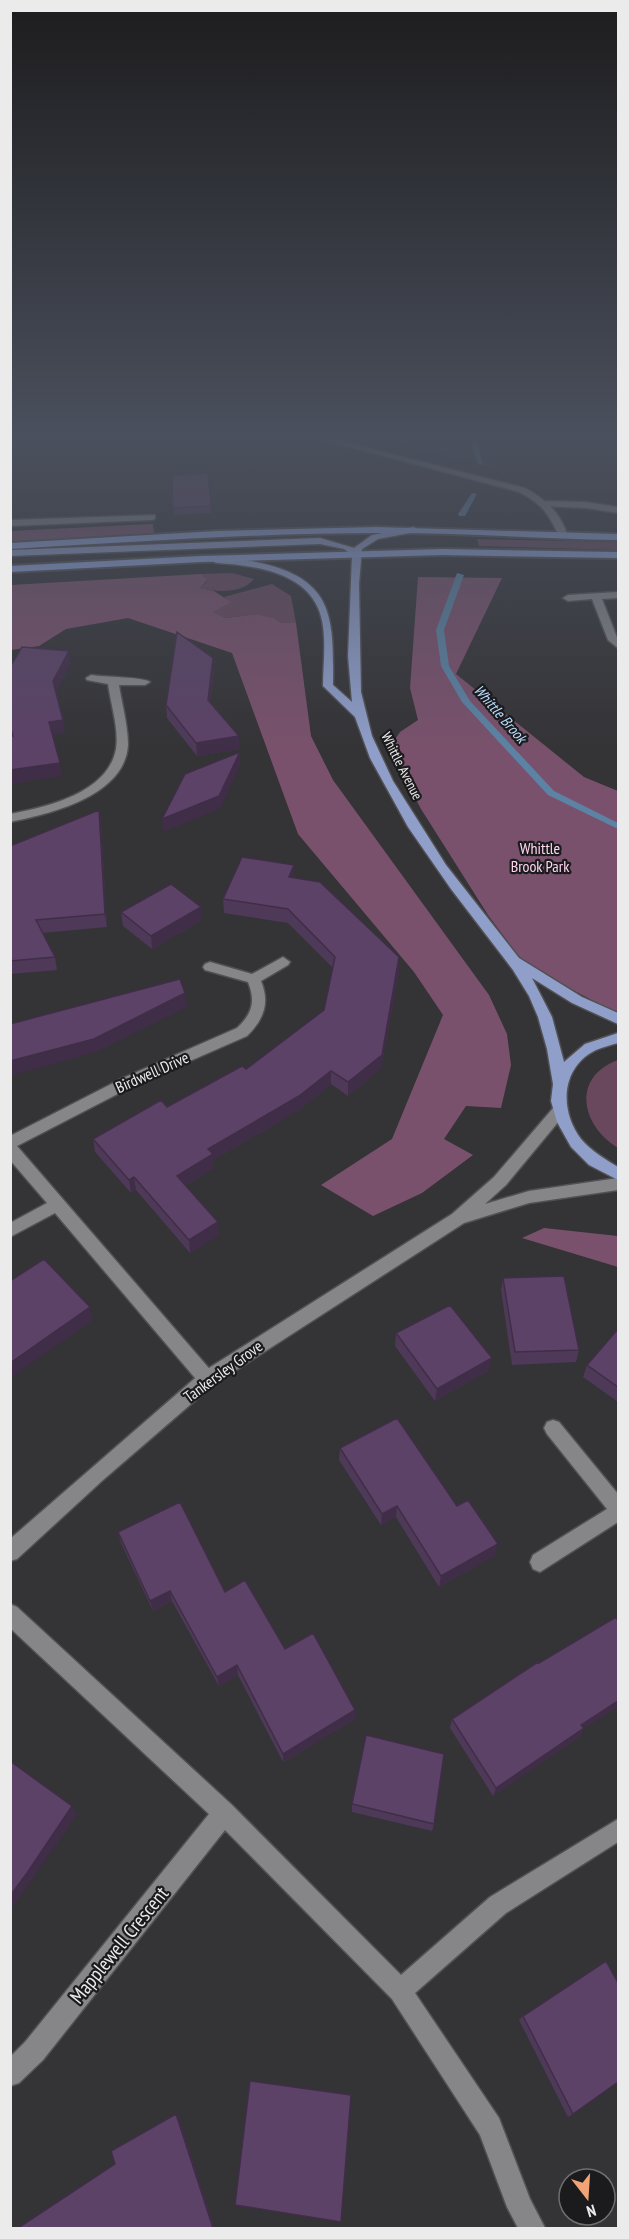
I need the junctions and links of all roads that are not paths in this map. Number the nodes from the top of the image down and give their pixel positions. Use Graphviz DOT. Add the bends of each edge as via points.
graph roads {
  1 [pos="54,543"];
  2 [pos="256,543"];
  3 [pos="331,543"];
  4 [pos="365,543"];
  5 [pos="10,546"];
  6 [pos="10,553"];
  7 [pos="356,554"];
  8 [pos="615,555"];
  9 [pos="201,559"];
  10 [pos="10,569"];
  11 [pos="618,595"];
  12 [pos="596,596"];
  13 [pos="568,598"];
  14 [pos="618,645"];
  15 [pos="91,678"];
  16 [pos="113,682"];
  17 [pos="145,682"];
  18 [pos="360,716"];
  19 [pos="10,818"];
  20 [pos="514,960"];
  21 [pos="283,962"];
  22 [pos="210,967"];
  23 [pos="254,979"];
  24 [pos="618,1019"];
  25 [pos="618,1038"];
  26 [pos="560,1083"];
  27 [pos="559,1111"];
  28 [pos="10,1143"];
  29 [pos="10,1149"];
  30 [pos="618,1174"];
  31 [pos="618,1184"];
  32 [pos="56,1205"];
  33 [pos="458,1219"];
  34 [pos="10,1231"];
  35 [pos="207,1379"];
  36 [pos="553,1428"];
  37 [pos="618,1510"];
  38 [pos="10,1552"];
  39 [pos="540,1562"];
  40 [pos="10,1614"];
  41 [pos="224,1813"];
  42 [pos="618,1830"];
  43 [pos="400,1991"];
  44 [pos="10,2074"];
  45 [pos="532,2229"];
  1 -- 5 [label="highway"];
  2 -- 6 [label="main road"];
  3 -- 7 [label="main road"];
  4 -- 7 [label="main road"];
  7 -- 8 [label="highway"];
  7 -- 9 [label="highway"];
  7 -- 18 [label="main road, Whittle Avenue" via="353,648"];
  9 -- 10 [label="highway"];
  9 -- 18 [label="main road" via="263,566 308,587 327,623 328,686"];
  11 -- 12 [label="street"];
  12 -- 13 [label="street"];
  12 -- 14 [label="street"];
  15 -- 16 [label="street"];
  16 -- 17 [label="street"];
  16 -- 19 [label="street" via="122,748 112,772 101,783 67,802"];
  18 -- 20 [label="main road, Whittle Avenue" via="382,768 424,843"];
  20 -- 24 [label="main road, Whittle Avenue" via="577,1000"];
  20 -- 26 [label="main road, Whittle Avenue" via="546,1020"];
  21 -- 23 [label="street"];
  22 -- 23 [label="street"];
  23 -- 28 [label="street, Birdwell Drive" via="260,1007 254,1021 242,1032 128,1082"];
  25 -- 26 [label="main road" via="586,1050 569,1065"];
  26 -- 27 [label="main road, Whittle Avenue"];
  27 -- 30 [label="main road" via="569,1133 586,1154"];
  27 -- 33 [label="street, Tankersley Grove" via="500,1181"];
  29 -- 32 [label="street"];
  31 -- 33 [label="street, Tankersley Grove" via="529,1197"];
  32 -- 34 [label="street"];
  32 -- 35 [label="street"];
  33 -- 35 [label="street, Tankersley Grove"];
  35 -- 38 [label="street, Tankersley Grove"];
  36 -- 37 [label="street"];
  37 -- 39 [label="street"];
  40 -- 41 [label="street"];
  41 -- 43 [label="street"];
  41 -- 44 [label="street, Mapplewell Crescent" via="34,2051"];
  42 -- 43 [label="street" via="498,1905"];
  43 -- 45 [label="street" via="490,2127"];
}
